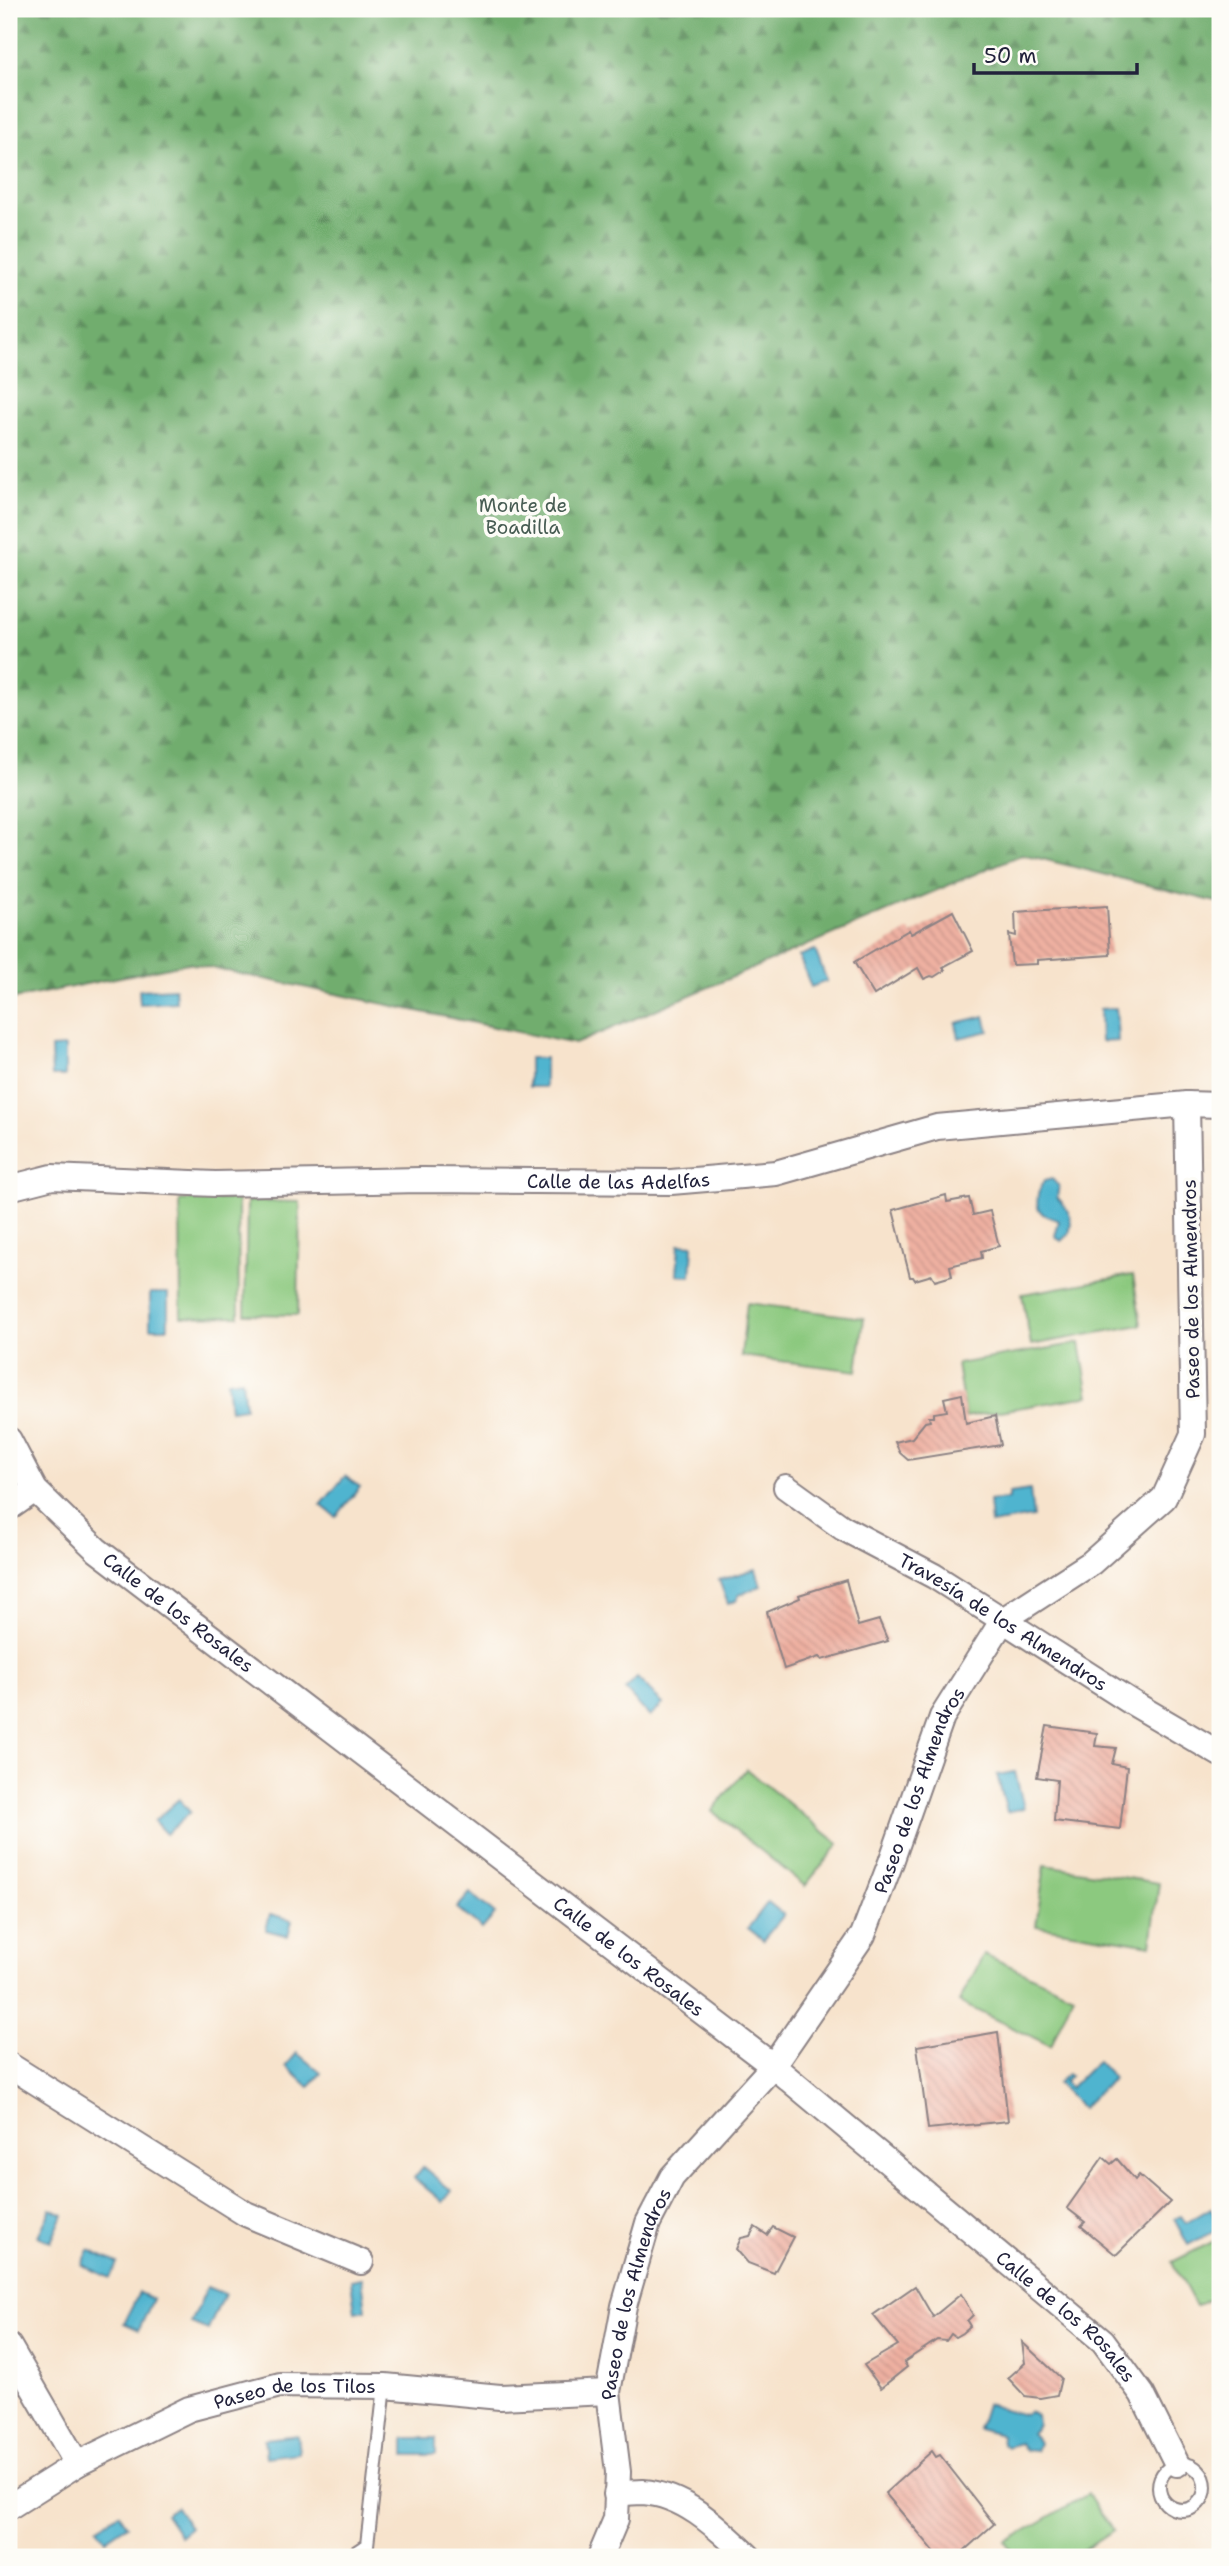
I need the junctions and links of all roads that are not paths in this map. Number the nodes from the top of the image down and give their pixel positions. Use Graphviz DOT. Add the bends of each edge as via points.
graph roads {
  1 [pos="1188,1104"];
  2 [pos="1220,1105"];
  3 [pos="9,1188"];
  4 [pos="9,1440"];
  5 [pos="786,1487"];
  6 [pos="35,1489"];
  7 [pos="9,1508"];
  8 [pos="1003,1620"];
  9 [pos="1220,1754"];
  10 [pos="9,2065"];
  11 [pos="773,2066"];
  12 [pos="361,2262"];
  13 [pos="9,2346"];
  14 [pos="385,2386"];
  15 [pos="608,2392"];
  16 [pos="77,2464"];
  17 [pos="1177,2464"];
  18 [pos="616,2494"];
  19 [pos="9,2507"];
  20 [pos="349,2557"];
  21 [pos="600,2557"];
  22 [pos="749,2557"];
  1 -- 2 [label="street, Calle de las Adelfas"];
  1 -- 3 [label="street, Calle de las Adelfas" via="937,1128 776,1173 671,1182 215,1184 52,1177"];
  1 -- 8 [label="street, Paseo de los Almendros" via="1193,1434 1164,1498 1091,1563"];
  4 -- 6 [label="street, Calle de los Rosales"];
  5 -- 8 [label="street, Travesía de los Almendros" via="843,1528 934,1576"];
  6 -- 7 [label="street"];
  6 -- 11 [label="street, Calle de los Rosales" via="97,1550"];
  8 -- 9 [label="street, Travesía de los Almendros"];
  8 -- 11 [label="street, Paseo de los Almendros" via="942,1717 863,1936"];
  10 -- 12 [label="street" via="246,2214"];
  11 -- 15 [label="street, Paseo de los Almendros" via="672,2177 648,2223 624,2306"];
  11 -- 17 [label="street, Calle de los Rosales" via="1103,2341 1142,2394"];
  13 -- 16 [label="street"];
  14 -- 15 [label="street, Paseo de los Tilos" via="500,2397"];
  14 -- 16 [label="street, Paseo de los Tilos" via="280,2385 190,2409"];
  14 -- 20 [label="lane" via="367,2546"];
  15 -- 18 [label="street, Paseo de los Almendros" via="618,2472"];
  16 -- 19 [label="street, Paseo de los Tilos"];
  18 -- 21 [label="street, Paseo de los Almendros" via="616,2519"];
  18 -- 22 [label="street" via="643,2492 687,2506"];
}
